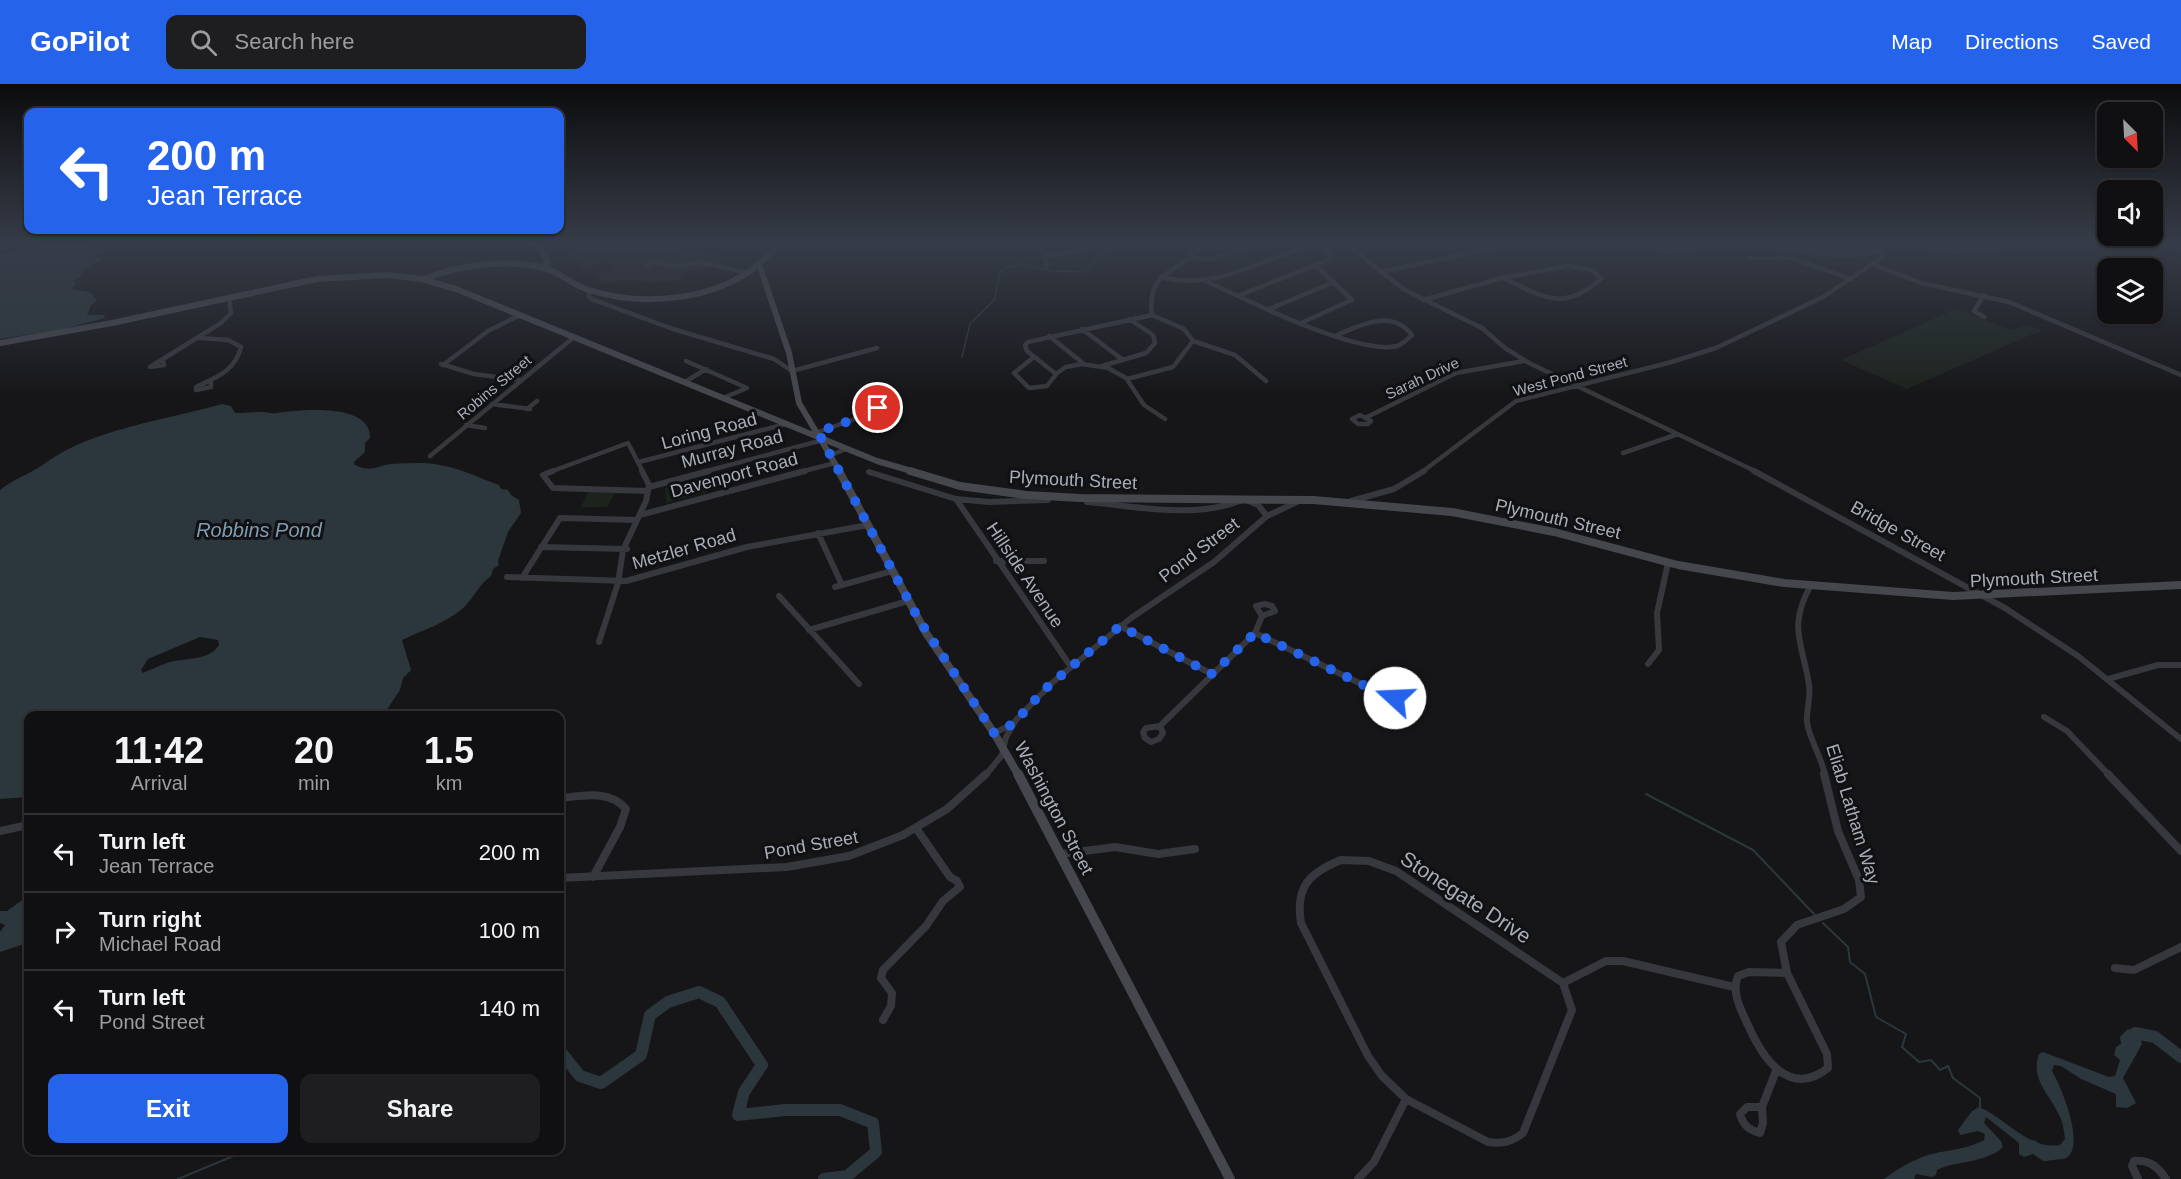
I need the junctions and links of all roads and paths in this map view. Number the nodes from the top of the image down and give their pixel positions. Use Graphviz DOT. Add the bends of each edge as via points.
graph roads {
  1 [pos="239,295"];
  2 [pos="467,295"];
  3 [pos="590,295"];
  4 [pos="595,295"];
  5 [pos="629,295"];
  6 [pos="685,295"];
  7 [pos="769,295"];
  8 [pos="1151,295"];
  9 [pos="1303,295"];
  10 [pos="1350,295"];
  11 [pos="1415,295"];
  12 [pos="1440,295"];
  13 [pos="1538,295"];
  14 [pos="1576,295"];
  15 [pos="1824,295"];
  16 [pos="1980,295"];
  17 [pos="1238,296"];
  18 [pos="1984,296"];
  19 [pos="229,297"];
  20 [pos="1422,300"];
  21 [pos="598,302"];
  22 [pos="1267,310"];
  23 [pos="520,315"];
  24 [pos="1152,315"];
  25 [pos="1984,317"];
  26 [pos="1129,319"];
  27 [pos="1301,323"];
  28 [pos="1082,329"];
  29 [pos="1336,335"];
  30 [pos="1049,336"];
  31 [pos="574,337"];
  32 [pos="200,338"];
  33 [pos="1193,341"];
  34 [pos="0,343"];
  35 [pos="877,348"];
  36 [pos="789,353"];
  37 [pos="1034,357"];
  38 [pos="1123,360"];
  39 [pos="1524,360"];
  40 [pos="163,361"];
  41 [pos="686,362"];
  42 [pos="781,362"];
  43 [pos="1084,364"];
  44 [pos="1101,367"];
  45 [pos="791,368"];
  46 [pos="706,369"];
  47 [pos="1056,374"];
  48 [pos="2181,375"];
  49 [pos="1127,379"];
  50 [pos="520,380"];
  51 [pos="1266,381"];
  52 [pos="685,382"];
  53 [pos="211,383"];
  54 [pos="1577,385"];
  55 [pos="723,398"];
  56 [pos="537,401"];
  57 [pos="492,404"];
  58 [pos="873,408"];
  59 [pos="1367,417"];
  60 [pos="1165,419"];
  61 [pos="786,424"];
  62 [pos="466,425"];
  63 [pos="485,428"];
  64 [pos="816,428"];
  65 [pos="805,432"];
  66 [pos="1678,434"];
  67 [pos="823,440"];
  68 [pos="843,447"];
  69 [pos="1623,453"];
  70 [pos="430,456"];
  71 [pos="832,456"];
  72 [pos="639,462"];
  73 [pos="869,472"];
  74 [pos="649,489"];
  75 [pos="1048,498"];
  76 [pos="956,499"];
  77 [pos="1245,499"];
  78 [pos="1306,500"];
  79 [pos="1350,501"];
  80 [pos="1254,503"];
  81 [pos="1230,506"];
  82 [pos="1267,516"];
  83 [pos="638,517"];
  84 [pos="868,525"];
  85 [pos="818,533"];
  86 [pos="541,547"];
  87 [pos="626,549"];
  88 [pos="996,561"];
  89 [pos="1044,561"];
  90 [pos="1668,563"];
  91 [pos="892,571"];
  92 [pos="507,578"];
  93 [pos="522,578"];
  94 [pos="618,582"];
  95 [pos="1811,585"];
  96 [pos="2181,585"];
  97 [pos="779,596"];
  98 [pos="1984,596"];
  99 [pos="908,601"];
  100 [pos="1262,616"];
  101 [pos="1120,626"];
  102 [pos="809,630"];
  103 [pos="1255,633"];
  104 [pos="599,642"];
  105 [pos="1648,664"];
  106 [pos="2181,665"];
  107 [pos="1071,667"];
  108 [pos="1212,674"];
  109 [pos="2108,679"];
  110 [pos="859,684"];
  111 [pos="1376,691"];
  112 [pos="2044,717"];
  113 [pos="1013,724"];
  114 [pos="1160,726"];
  115 [pos="994,733"];
  116 [pos="2181,739"];
  117 [pos="1004,750"];
  118 [pos="564,798"];
  119 [pos="24,826"];
  120 [pos="916,828"];
  121 [pos="0,831"];
  122 [pos="1195,849"];
  123 [pos="2181,851"];
  124 [pos="1061,854"];
  125 [pos="593,877"];
  126 [pos="564,878"];
  127 [pos="2181,947"];
  128 [pos="2115,968"];
  129 [pos="1787,973"];
  130 [pos="1563,983"];
  131 [pos="1734,987"];
  132 [pos="883,1020"];
  133 [pos="1776,1071"];
  134 [pos="1406,1099"];
  135 [pos="1762,1107"];
  136 [pos="1230,1179"];
  137 [pos="1358,1179"];
  138 [pos="2138,1179"];
  139 [pos="2166,1179"];
  1 -- 19 [label="main road, Plymouth Street"];
  2 -- 23 [label="main road, Plymouth Street"];
  3 -- 21 [label="street"];
  4 -- 21 [label="street"];
  5 -- 6 [label="main road"];
  7 -- 36 [label="main road, Washington Street"];
  8 -- 24 [label="street"];
  9 -- 22 [label="street"];
  10 -- 27 [label="street" via="1352,301"];
  11 -- 20 [label="street, Bridge Street"];
  12 -- 20 [label="street"];
  13 -- 14 [label="street" via="1560,301"];
  15 -- 54 [label="street, West Pond Street" via="1709,350"];
  16 -- 18 [label="street"];
  17 -- 22 [label="street"];
  18 -- 25 [label="street" via="1974,310"];
  18 -- 48 [label="street" via="2022,307"];
  19 -- 32 [label="street" via="231,313"];
  19 -- 34 [label="main road, Plymouth Street"];
  20 -- 39 [label="street, Bridge Street" via="1482,328"];
  21 -- 42 [label="street"];
  22 -- 27 [label="street"];
  23 -- 31 [label="main road, Plymouth Street"];
  23 -- 50 [label="street" via="488,331 442,364 474,374"];
  24 -- 26 [label="street"];
  24 -- 33 [label="street" via="1184,328"];
  26 -- 28 [label="street"];
  26 -- 38 [label="street" via="1155,339 1146,353"];
  27 -- 29 [label="street"];
  28 -- 30 [label="street"];
  28 -- 38 [label="street"];
  29 -- 29 [label="street" via="1371,346 1398,346 1412,335 1398,323 1377,320"];
  30 -- 37 [label="street" via="1026,344"];
  30 -- 43 [label="street"];
  31 -- 50 [label="street, Robins Street"];
  31 -- 52 [label="main road, Plymouth Street"];
  32 -- 40 [label="street"];
  32 -- 53 [label="street" via="228,340 241,347 232,367"];
  33 -- 49 [label="street" via="1173,367"];
  33 -- 51 [label="street" via="1235,355"];
  35 -- 45 [label="street"];
  36 -- 42 [label="street"];
  36 -- 45 [label="main road, Washington Street"];
  37 -- 47 [label="street"];
  37 -- 47 [label="street" via="1014,373 1026,386 1045,386"];
  38 -- 44 [label="street"];
  39 -- 54 [label="street, Bridge Street"];
  39 -- 59 [label="street, Sarah Drive" via="1456,373"];
  41 -- 46 [label="street"];
  42 -- 45 [label="street"];
  43 -- 44 [label="street"];
  43 -- 47 [label="street"];
  44 -- 49 [label="street"];
  45 -- 64 [label="main road, Washington Street" via="797,398"];
  46 -- 52 [label="street"];
  46 -- 55 [label="street" via="747,388"];
  49 -- 60 [label="street" via="1145,405"];
  50 -- 57 [label="street, Robins Street"];
  52 -- 55 [label="main road, Plymouth Street"];
  54 -- 66 [label="street, Bridge Street"];
  54 -- 79 [label="street, West Pond Street" via="1512,403 1415,478 1394,489"];
  55 -- 61 [label="main road, Plymouth Street"];
  56 -- 57 [label="street" via="529,409"];
  57 -- 62 [label="street, Robins Street"];
  58 -- 64 [label="street" via="855,419"];
  61 -- 65 [label="main road, Plymouth Street"];
  61 -- 72 [label="street, Loring Road"];
  62 -- 63 [label="street"];
  62 -- 70 [label="street, Robins Street"];
  64 -- 65 [label="street"];
  64 -- 67 [label="main road, Washington Street"];
  65 -- 67 [label="main road, Plymouth Street"];
  66 -- 69 [label="street"];
  66 -- 98 [label="street, Bridge Street" via="1799,494"];
  67 -- 68 [label="main road, Plymouth Street"];
  67 -- 71 [label="main road, Washington Street"];
  67 -- 74 [label="street, Murray Road"];
  68 -- 71 [label="street, Davenport Road"];
  68 -- 75 [label="main road, Plymouth Street" via="908,472 960,486"];
  71 -- 83 [label="street, Davenport Road"];
  71 -- 84 [label="main road, Washington Street"];
  72 -- 74 [label="street"];
  72 -- 74 [label="street, Murray Road" via="628,443 543,475 553,488"];
  73 -- 76 [label="street"];
  74 -- 83 [label="street"];
  75 -- 76 [label="street" via="989,502"];
  75 -- 77 [label="main road, Plymouth Street"];
  75 -- 81 [label="street" via="1177,509"];
  76 -- 88 [label="street, Hillside Avenue"];
  77 -- 78 [label="main road, Plymouth Street"];
  77 -- 80 [label="street, Pond Street"];
  77 -- 81 [label="street"];
  78 -- 79 [label="main road, Plymouth Street"];
  78 -- 82 [label="street, Pond Street"];
  79 -- 90 [label="main road, Plymouth Street" via="1509,521"];
  80 -- 81 [label="street"];
  80 -- 82 [label="street, Pond Street"];
  82 -- 101 [label="street, Pond Street" via="1207,567"];
  83 -- 86 [label="street, Davenport Road" via="560,518"];
  83 -- 87 [label="street"];
  84 -- 85 [label="street, Metzler Road"];
  84 -- 91 [label="main road, Washington Street"];
  85 -- 91 [label="street" via="838,586"];
  85 -- 94 [label="street, Metzler Road" via="747,547"];
  86 -- 87 [label="street"];
  86 -- 93 [label="street"];
  87 -- 94 [label="street"];
  88 -- 89 [label="street"];
  88 -- 107 [label="street, Hillside Avenue"];
  90 -- 95 [label="main road, Plymouth Street" via="1739,577"];
  90 -- 105 [label="street" via="1658,613 1659,650"];
  91 -- 99 [label="main road, Washington Street"];
  92 -- 93 [label="street, Metzler Road"];
  93 -- 94 [label="street, Metzler Road"];
  94 -- 104 [label="street"];
  95 -- 98 [label="main road, Plymouth Street"];
  95 -- 129 [label="street, Eliab Latham Way" via="1801,606 1798,632 1809,684 1807,722 1823,765 1838,831 1859,880 1861,897 1844,909 1790,930 1781,942"];
  96 -- 98 [label="main road, Plymouth Street"];
  97 -- 102 [label="street"];
  98 -- 109 [label="street, Bridge Street"];
  99 -- 102 [label="street"];
  99 -- 115 [label="main road, Washington Street"];
  100 -- 103 [label="street"];
  101 -- 107 [label="street, Pond Street"];
  101 -- 108 [label="street"];
  102 -- 110 [label="street"];
  103 -- 108 [label="street"];
  103 -- 111 [label="street"];
  106 -- 109 [label="street" via="2158,665"];
  107 -- 113 [label="street, Pond Street"];
  108 -- 114 [label="street"];
  109 -- 116 [label="street, Bridge Street"];
  112 -- 123 [label="street" via="2067,731"];
  113 -- 115 [label="street, Pond Street"];
  113 -- 117 [label="street, Pond Street"];
  115 -- 117 [label="main road, Washington Street"];
  117 -- 120 [label="street, Pond Street" via="996,765 966,794"];
  117 -- 124 [label="main road, Washington Street"];
  118 -- 125 [label="street" via="610,795 621,800 626,809 622,826"];
  119 -- 121 [label="street"];
  120 -- 125 [label="street, Pond Street" via="874,848 827,861 757,870"];
  120 -- 132 [label="street" via="960,887 883,970 881,978 892,993 891,1006"];
  122 -- 124 [label="street" via="1158,854 1115,847"];
  124 -- 136 [label="main road, Washington Street"];
  125 -- 126 [label="street, Pond Street"];
  127 -- 128 [label="street" via="2134,970"];
  129 -- 131 [label="street" via="1749,972 1738,976"];
  129 -- 133 [label="street, Eliab Latham Way" via="1827,1054 1828,1068 1820,1076 1799,1078"];
  130 -- 131 [label="street" via="1606,962 1623,961"];
  130 -- 134 [label="street, Stonegate Drive" via="1572,1010 1523,1133 1514,1141 1488,1142"];
  130 -- 134 [label="street, Stonegate Drive" via="1384,865 1341,860 1315,873 1300,894 1301,923 1368,1056"];
  131 -- 133 [label="street" via="1764,1055"];
  133 -- 135 [label="street"];
  134 -- 137 [label="street" via="1374,1162"];
  138 -- 139 [label="street" via="2132,1166 2140,1160 2155,1165"];
}
